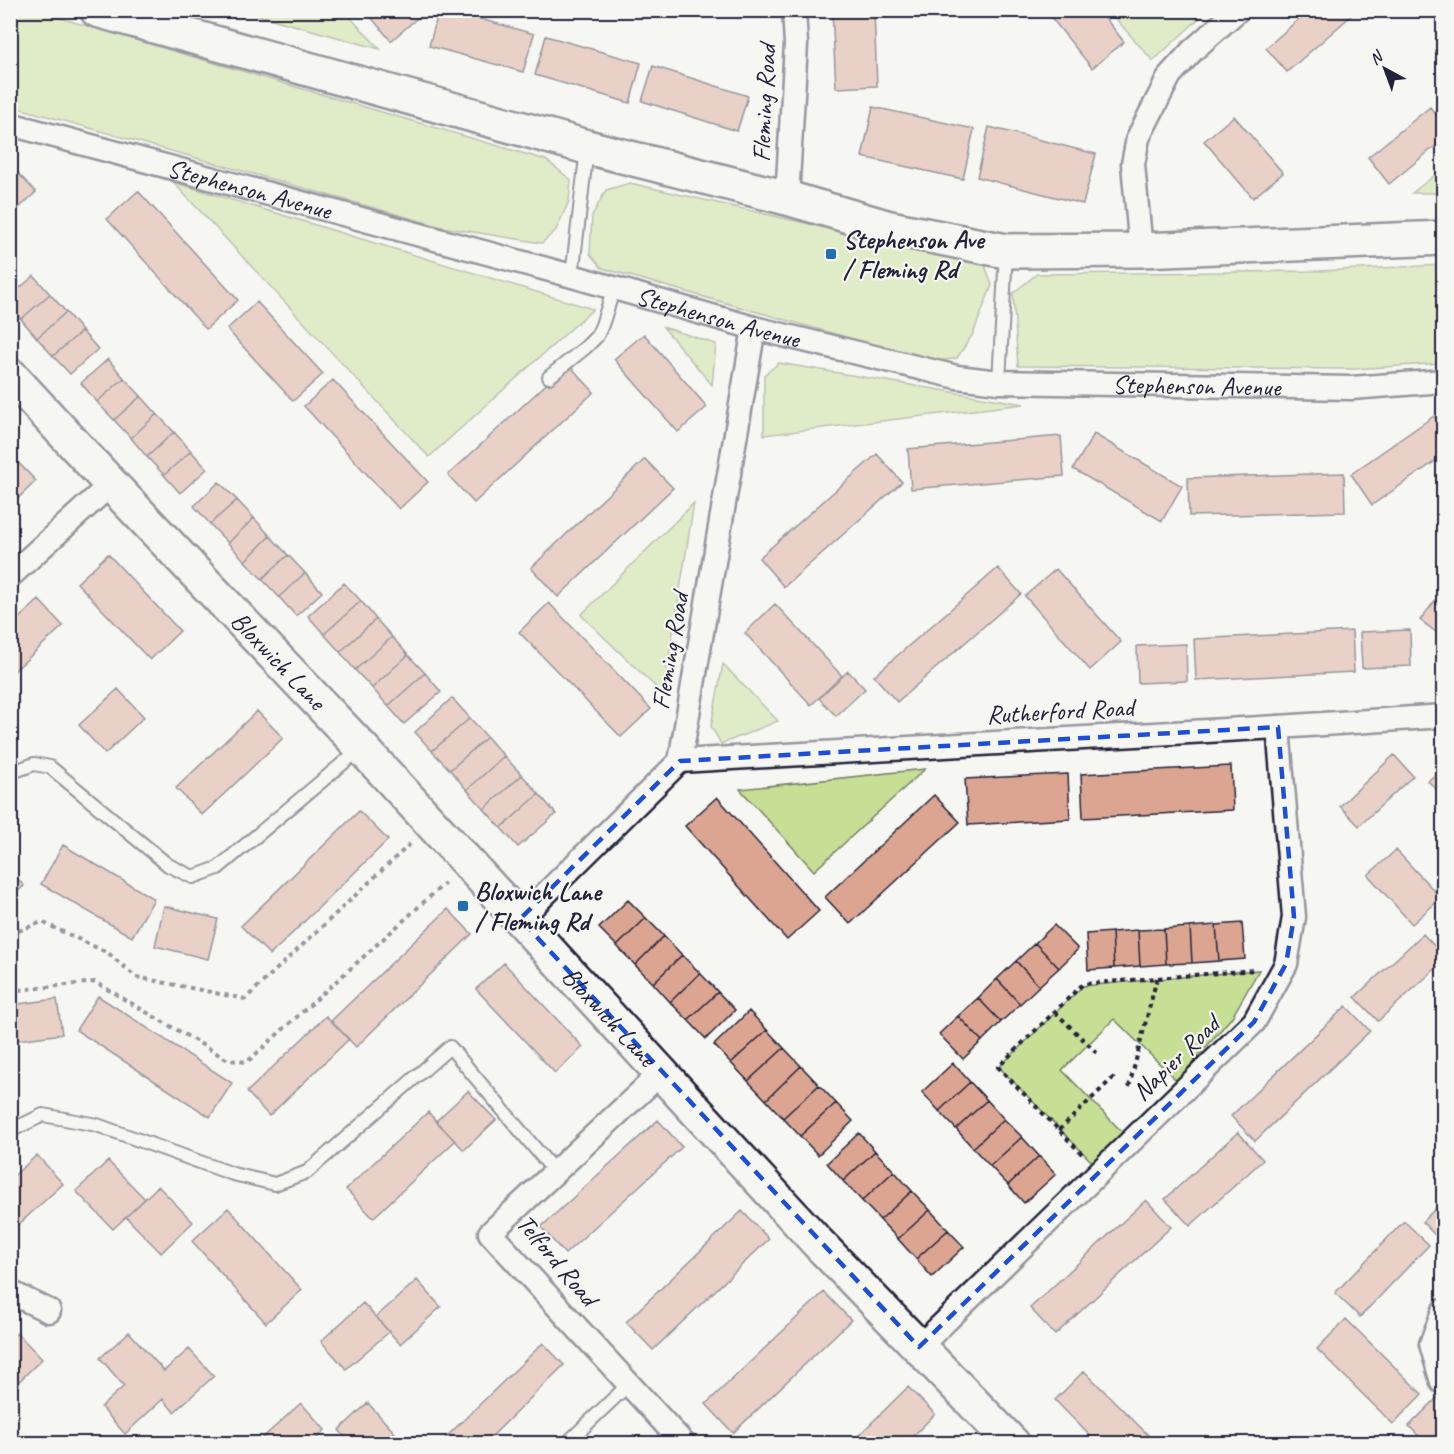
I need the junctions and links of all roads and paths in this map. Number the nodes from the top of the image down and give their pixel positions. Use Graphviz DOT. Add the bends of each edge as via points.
graph roads {
  1 [pos="97,10"];
  2 [pos="794,10"];
  3 [pos="1238,10"];
  4 [pos="10,124"];
  5 [pos="587,147"];
  6 [pos="787,198"];
  7 [pos="1443,238"];
  8 [pos="1141,250"];
  9 [pos="1006,251"];
  10 [pos="572,276"];
  11 [pos="614,288"];
  12 [pos="754,328"];
  13 [pos="10,375"];
  14 [pos="549,377"];
  15 [pos="1443,381"];
  16 [pos="999,382"];
  17 [pos="111,484"];
  18 [pos="10,576"];
  19 [pos="1443,716"];
  20 [pos="1278,727"];
  21 [pos="362,748"];
  22 [pos="680,761"];
  23 [pos="10,773"];
  24 [pos="413,842"];
  25 [pos="448,881"];
  26 [pos="520,919"];
  27 [pos="10,934"];
  28 [pos="1284,968"];
  29 [pos="1157,978"];
  30 [pos="10,991"];
  31 [pos="1055,1012"];
  32 [pos="1100,1056"];
  33 [pos="661,1073"];
  34 [pos="1117,1074"];
  35 [pos="1129,1087"];
  36 [pos="1059,1130"];
  37 [pos="10,1131"];
  38 [pos="555,1172"];
  39 [pos="1100,1172"];
  40 [pos="10,1292"];
  41 [pos="1443,1310"];
  42 [pos="49,1311"];
  43 [pos="919,1347"];
  44 [pos="1443,1383"];
  45 [pos="629,1384"];
  46 [pos="566,1443"];
  47 [pos="684,1443"];
  48 [pos="1013,1443"];
  1 -- 5 [label="street"];
  2 -- 6 [label="street, Fleming Road" via="796,44"];
  3 -- 8 [label="street" via="1170,75 1138,138 1133,164"];
  4 -- 10 [label="street, Stephenson Avenue"];
  5 -- 6 [label="street"];
  5 -- 10 [label="lane"];
  6 -- 9 [label="street" via="890,228"];
  7 -- 8 [label="street"];
  8 -- 9 [label="street"];
  9 -- 16 [label="lane"];
  10 -- 11 [label="street, Stephenson Avenue"];
  11 -- 12 [label="street, Stephenson Avenue"];
  11 -- 14 [label="lane" via="597,336"];
  12 -- 16 [label="street, Stephenson Avenue" via="957,377"];
  12 -- 22 [label="street, Fleming Road"];
  13 -- 17 [label="street, Bloxwich Lane"];
  15 -- 16 [label="street, Stephenson Avenue" via="1351,388"];
  17 -- 18 [label="street"];
  17 -- 21 [label="street, Bloxwich Lane"];
  19 -- 20 [label="street, Rutherford Road"];
  20 -- 22 [label="street, Rutherford Road"];
  20 -- 28 [label="street, Napier Road" via="1294,917"];
  21 -- 23 [label="lane" via="218,868 193,877 168,865 50,767 34,764"];
  21 -- 26 [label="street, Bloxwich Lane"];
  22 -- 26 [label="street"];
  24 -- 27 [label="path" via="245,999 136,977 108,954 42,922"];
  25 -- 30 [label="path" via="247,1062 228,1060 94,982"];
  26 -- 33 [label="street, Bloxwich Lane"];
  28 -- 29 [label="path"];
  28 -- 39 [label="street, Napier Road" via="1254,1022"];
  29 -- 31 [label="path" via="1083,984"];
  29 -- 35 [label="path"];
  31 -- 32 [label="path"];
  31 -- 36 [label="path" via="998,1067"];
  33 -- 38 [label="street, Telford Road"];
  33 -- 43 [label="street, Bloxwich Lane"];
  34 -- 36 [label="path"];
  36 -- 39 [label="path"];
  37 -- 38 [label="lane" via="43,1115 97,1125 233,1174 275,1184 308,1172 450,1047"];
  38 -- 45 [label="street, Telford Road" via="490,1233"];
  39 -- 43 [label="street, Napier Road"];
  40 -- 42 [label="street"];
  41 -- 44 [label="street" via="1431,1344"];
  43 -- 48 [label="street, Bloxwich Lane"];
  45 -- 46 [label="lane"];
  45 -- 47 [label="street, Telford Road"];
}
